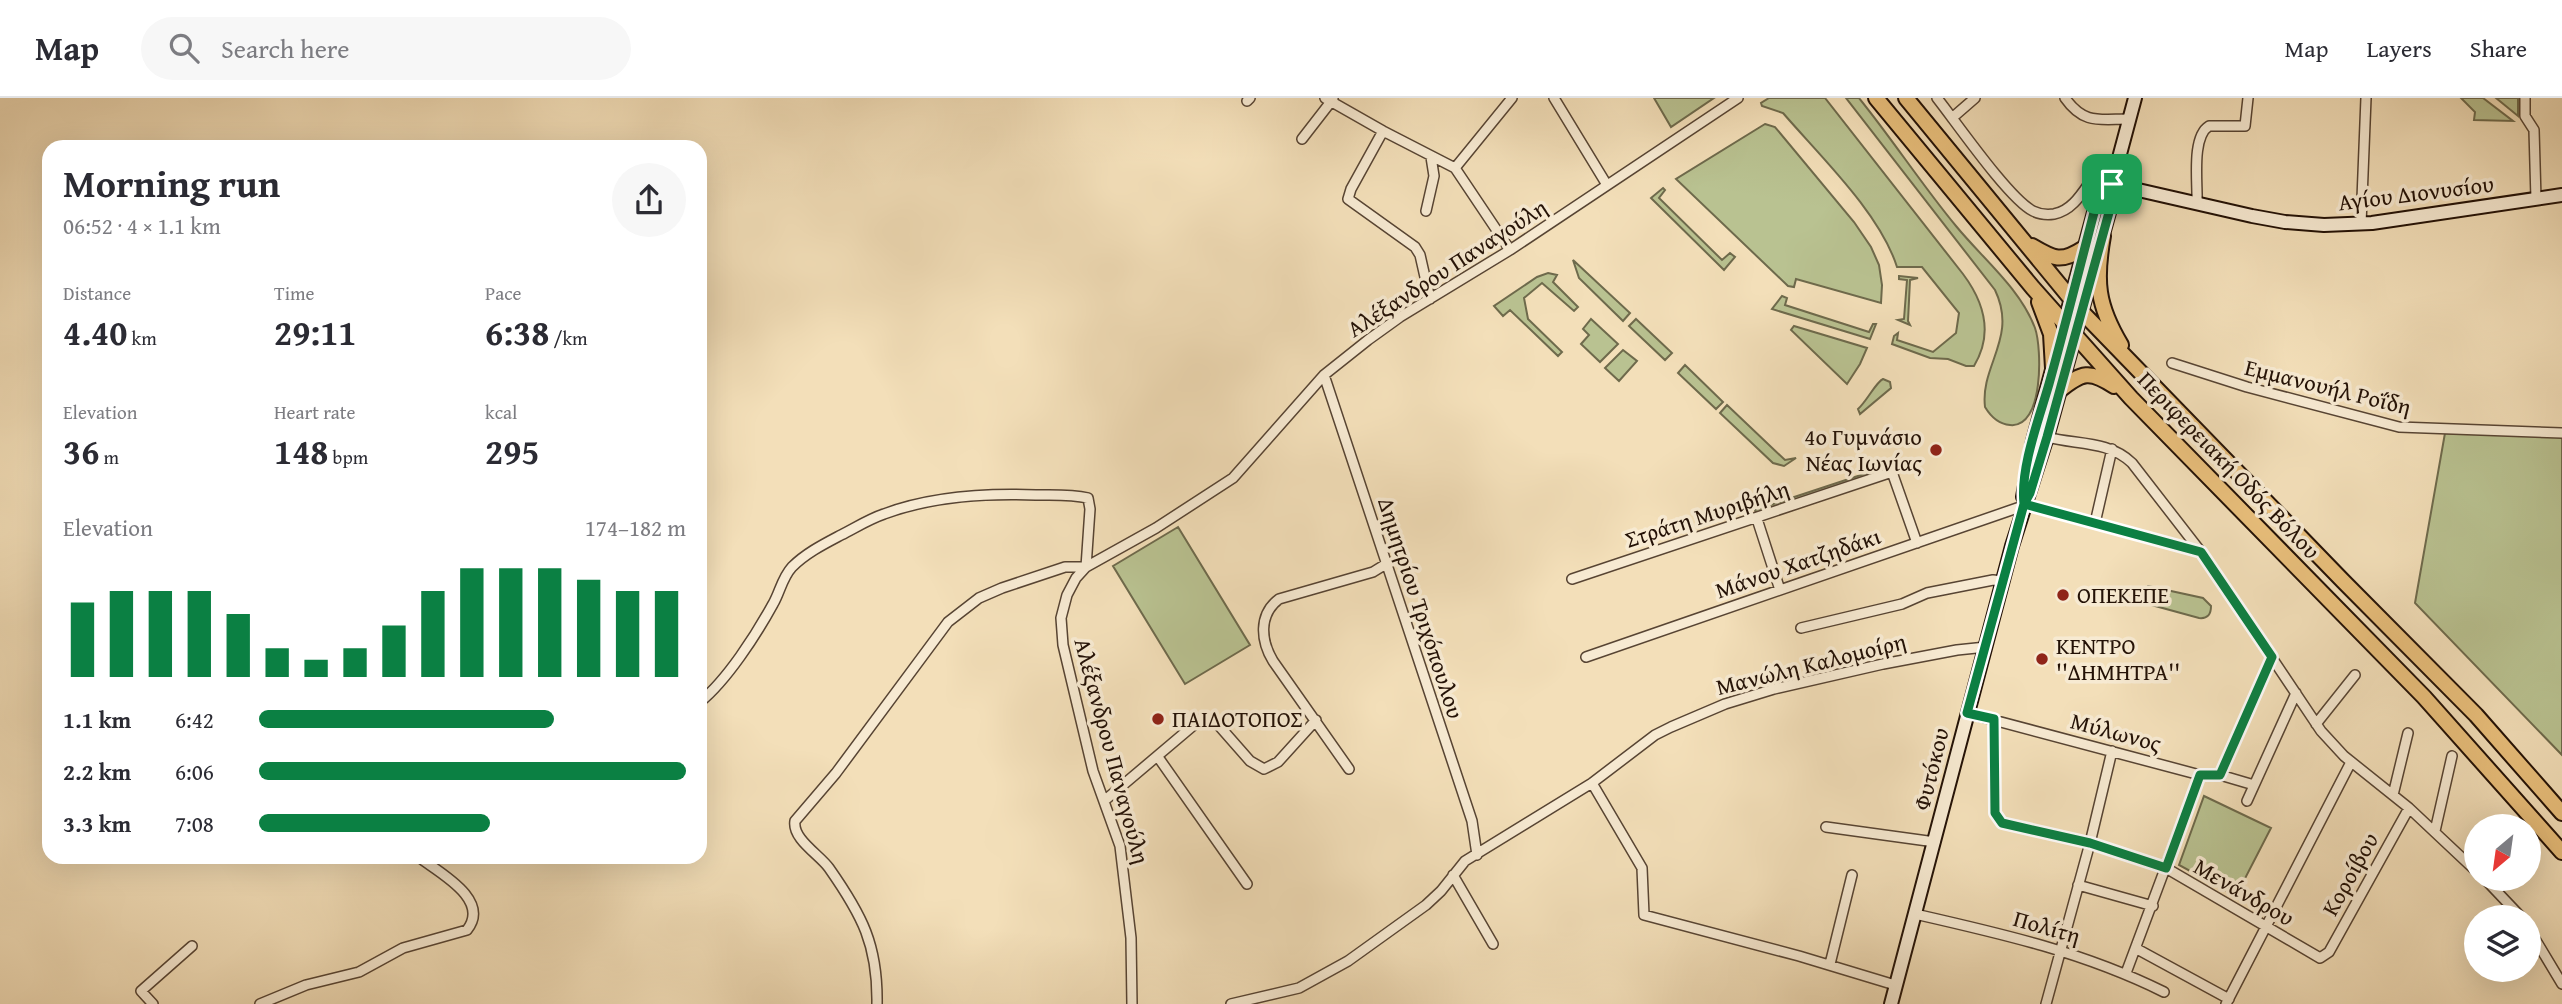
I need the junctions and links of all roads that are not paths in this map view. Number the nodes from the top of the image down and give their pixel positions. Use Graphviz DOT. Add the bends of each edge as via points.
graph roads {
  1 [pos="1512,98"];
  2 [pos="1553,98"];
  3 [pos="1738,98"];
  4 [pos="1876,98"];
  5 [pos="1906,98"];
  6 [pos="1937,98"];
  7 [pos="1975,98"];
  8 [pos="2066,98"];
  9 [pos="2135,98"];
  10 [pos="2248,98"];
  11 [pos="2365,98"];
  12 [pos="2525,98"];
  13 [pos="1330,99"];
  14 [pos="1952,118"];
  15 [pos="2129,119"];
  16 [pos="1383,131"];
  17 [pos="1302,139"];
  18 [pos="1431,156"];
  19 [pos="1455,168"];
  20 [pos="2090,182"];
  21 [pos="2112,184"];
  22 [pos="1607,185"];
  23 [pos="2562,195"];
  24 [pos="2536,199"];
  25 [pos="2197,204"];
  26 [pos="1426,211"];
  27 [pos="2361,225"];
  28 [pos="2103,236"];
  29 [pos="2024,241"];
  30 [pos="2084,248"];
  31 [pos="1510,250"];
  32 [pos="2033,288"];
  33 [pos="2070,298"];
  34 [pos="1430,299"];
  35 [pos="2081,311"];
  36 [pos="2064,324"];
  37 [pos="2075,335"];
  38 [pos="2172,363"];
  39 [pos="2053,368"];
  40 [pos="2139,373"];
  41 [pos="1324,375"];
  42 [pos="2060,390"];
  43 [pos="2132,398"];
  44 [pos="2562,433"];
  45 [pos="2047,437"];
  46 [pos="2112,449"];
  47 [pos="2024,505"];
  48 [pos="1757,519"];
  49 [pos="2095,523"];
  50 [pos="1917,543"];
  51 [pos="2201,552"];
  52 [pos="1386,564"];
  53 [pos="1086,567"];
  54 [pos="1572,579"];
  55 [pos="2003,581"];
  56 [pos="1780,590"];
  57 [pos="1801,628"];
  58 [pos="1986,647"];
  59 [pos="1586,657"];
  60 [pos="2272,657"];
  61 [pos="2355,675"];
  62 [pos="2296,693"];
  63 [pos="707,695"];
  64 [pos="1967,713"];
  65 [pos="1994,719"];
  66 [pos="1316,720"];
  67 [pos="2316,724"];
  68 [pos="2408,733"];
  69 [pos="2112,751"];
  70 [pos="2452,756"];
  71 [pos="1158,757"];
  72 [pos="2351,762"];
  73 [pos="1349,769"];
  74 [pos="2200,775"];
  75 [pos="2220,775"];
  76 [pos="1592,783"];
  77 [pos="2254,785"];
  78 [pos="2393,795"];
  79 [pos="1104,801"];
  80 [pos="2247,801"];
  81 [pos="2409,808"];
  82 [pos="2562,813"];
  83 [pos="1826,827"];
  84 [pos="2435,831"];
  85 [pos="1935,842"];
  86 [pos="2090,843"];
  87 [pos="2562,852"];
  88 [pos="1477,855"];
  89 [pos="2464,859"];
  90 [pos="428,864"];
  91 [pos="2166,868"];
  92 [pos="1453,875"];
  93 [pos="1852,875"];
  94 [pos="1247,884"];
  95 [pos="2078,885"];
  96 [pos="2496,891"];
  97 [pos="2510,905"];
  98 [pos="2152,906"];
  99 [pos="1915,914"];
  100 [pos="2266,928"];
  101 [pos="1493,944"];
  102 [pos="192,946"];
  103 [pos="2061,949"];
  104 [pos="2137,949"];
  105 [pos="2541,949"];
  106 [pos="2324,957"];
  107 [pos="1830,964"];
  108 [pos="2126,973"];
  109 [pos="2562,984"];
  110 [pos="1895,985"];
  111 [pos="2164,992"];
  112 [pos="2227,1001"];
  113 [pos="153,1004"];
  114 [pos="260,1004"];
  115 [pos="877,1004"];
  116 [pos="1132,1004"];
  117 [pos="1231,1004"];
  118 [pos="1891,1004"];
  119 [pos="2046,1004"];
  1 -- 19 [label="street"];
  2 -- 22 [label="street"];
  3 -- 22 [label="street, Αλέξανδρου Παναγούλη"];
  4 -- 32 [label="main road, Περιφερειακή Οδός Βόλου"];
  5 -- 29 [label="main road, Περιφερειακή Οδός Βόλου"];
  6 -- 14 [label="street"];
  7 -- 14 [label="street"];
  8 -- 15 [label="street" via="2085,118"];
  9 -- 15 [label="street, Φυτόκου"];
  10 -- 25 [label="street" via="2245,126 2209,125 2201,134"];
  11 -- 27 [label="street"];
  12 -- 24 [label="street" via="2525,116 2534,130"];
  13 -- 16 [label="street"];
  13 -- 17 [label="street"];
  14 -- 20 [label="street" via="2018,199 2035,212 2060,212 2071,206"];
  15 -- 21 [label="street, Φυτόκου"];
  16 -- 18 [label="street"];
  16 -- 34 [label="street" via="1348,199 1415,247"];
  18 -- 19 [label="street"];
  18 -- 26 [label="street" via="1434,176"];
  19 -- 31 [label="street"];
  21 -- 25 [label="street, Αγίου Διονυσίου"];
  21 -- 28 [label="street, Φυτόκου"];
  21 -- 30 [label="street, Φυτόκου" via="2100,194"];
  22 -- 31 [label="street, Αλέξανδρου Παναγούλη"];
  23 -- 24 [label="street, Αγίου Διονυσίου"];
  24 -- 27 [label="street, Αγίου Διονυσίου"];
  25 -- 27 [label="street, Αγίου Διονυσίου" via="2285,222"];
  28 -- 35 [label="street, Φυτόκου"];
  28 -- 40 [label="main road" via="2097,279 2101,304 2108,324"];
  29 -- 30 [label="main road" via="2057,259"];
  29 -- 33 [label="main road, Περιφερειακή Οδός Βόλου"];
  30 -- 33 [label="street, Φυτόκου"];
  31 -- 34 [label="street, Αλέξανδρου Παναγούλη"];
  32 -- 36 [label="main road, Περιφερειακή Οδός Βόλου"];
  32 -- 39 [label="main road" via="2051,334"];
  33 -- 35 [label="main road, Περιφερειακή Οδός Βόλου"];
  33 -- 36 [label="street, Φυτόκου"];
  34 -- 41 [label="street, Αλέξανδρου Παναγούλη"];
  35 -- 37 [label="street, Φυτόκου"];
  35 -- 40 [label="main road, Περιφερειακή Οδός Βόλου"];
  36 -- 37 [label="main road, Περιφερειακή Οδός Βόλου"];
  36 -- 39 [label="street, Φυτόκου"];
  37 -- 42 [label="street, Φυτόκου"];
  37 -- 43 [label="main road, Περιφερειακή Οδός Βόλου"];
  38 -- 44 [label="street, Εμμανουήλ Ροΐδη" via="2399,427"];
  39 -- 47 [label="street, Φυτόκου" via="2029,462"];
  40 -- 82 [label="main road, Περιφερειακή Οδός Βόλου" via="2476,715"];
  41 -- 52 [label="street, Δημητρίου Τριχόπουλου"];
  41 -- 53 [label="street, Αλέξανδρου Παναγούλη" via="1233,478"];
  42 -- 43 [label="main road" via="2077,377 2094,376"];
  42 -- 45 [label="street, Φυτόκου"];
  43 -- 87 [label="main road, Περιφερειακή Οδός Βόλου" via="2424,698"];
  45 -- 46 [label="street"];
  45 -- 47 [label="street, Φυτόκου"];
  46 -- 49 [label="street"];
  46 -- 51 [label="street" via="2138,469"];
  47 -- 49 [label="street"];
  47 -- 50 [label="street, Μάνου Χατζηδάκι"];
  47 -- 55 [label="street, Φυτόκου"];
  48 -- 50 [label="street, Στράτη Μυριβήλη" via="1892,472"];
  48 -- 54 [label="street, Στράτη Μυριβήλη"];
  48 -- 56 [label="street"];
  49 -- 51 [label="street"];
  50 -- 56 [label="street, Μάνου Χατζηδάκι"];
  51 -- 60 [label="street"];
  52 -- 66 [label="street" via="1373,572 1279,599 1270,608 1263,642"];
  52 -- 88 [label="street, Δημητρίου Τριχόπουλου" via="1472,821"];
  53 -- 63 [label="street" via="1088,498 976,494 884,514 821,546 793,567 734,664"];
  53 -- 79 [label="street, Αλέξανδρου Παναγούλη" via="1067,595 1061,631"];
  53 -- 115 [label="street" via="1065,567 1002,588 979,598 948,622 836,774 795,821 796,831 822,859 863,920 872,949"];
  55 -- 57 [label="street" via="1927,593 1902,604"];
  55 -- 58 [label="street, Φυτόκου"];
  56 -- 59 [label="street, Μάνου Χατζηδάκι"];
  58 -- 64 [label="street, Φυτόκου"];
  58 -- 76 [label="street, Μανώλη Καλομοίρη" via="1883,664 1732,701 1655,735"];
  60 -- 62 [label="street"];
  60 -- 75 [label="street"];
  61 -- 67 [label="street"];
  62 -- 67 [label="street"];
  62 -- 77 [label="street"];
  64 -- 65 [label="street, Μύλωνος"];
  64 -- 85 [label="street, Φυτόκου"];
  65 -- 69 [label="street, Μύλωνος"];
  65 -- 86 [label="street, Μενάνδρου" via="1997,819"];
  66 -- 71 [label="street" via="1269,768 1255,766 1214,720 1205,718"];
  66 -- 73 [label="street"];
  67 -- 72 [label="street"];
  68 -- 78 [label="street"];
  69 -- 74 [label="street, Μύλωνος"];
  69 -- 86 [label="street"];
  70 -- 84 [label="street"];
  71 -- 79 [label="street"];
  71 -- 94 [label="street"];
  72 -- 78 [label="street"];
  72 -- 100 [label="street"];
  74 -- 75 [label="street, Μύλωνος"];
  74 -- 91 [label="street"];
  75 -- 77 [label="street, Μύλωνος"];
  76 -- 88 [label="street, Μανώλη Καλομοίρη"];
  76 -- 107 [label="street" via="1642,868 1644,915"];
  77 -- 80 [label="street"];
  78 -- 81 [label="street"];
  79 -- 116 [label="street, Αλέξανδρου Παναγούλη" via="1124,867"];
  81 -- 84 [label="street"];
  81 -- 106 [label="street, Κοροίβου"];
  83 -- 85 [label="street"];
  84 -- 89 [label="street"];
  85 -- 99 [label="street, Φυτόκου"];
  86 -- 91 [label="street, Μενάνδρου"];
  86 -- 95 [label="street"];
  88 -- 92 [label="street, Μανώλη Καλομοίρη"];
  90 -- 114 [label="street" via="465,894 474,913 467,930 403,948 359,972 306,985"];
  91 -- 98 [label="street"];
  91 -- 100 [label="street, Μενάνδρου"];
  92 -- 101 [label="street"];
  92 -- 117 [label="street, Μανώλη Καλομοίρη" via="1426,905 1324,976 1283,992"];
  93 -- 107 [label="street"];
  95 -- 98 [label="street"];
  95 -- 103 [label="street"];
  96 -- 97 [label="street"];
  98 -- 104 [label="street"];
  99 -- 103 [label="street, Πολίτη"];
  99 -- 110 [label="street, Φυτόκου"];
  100 -- 106 [label="street, Μενάνδρου" via="2316,957"];
  100 -- 112 [label="street"];
  102 -- 113 [label="street" via="141,991"];
  103 -- 108 [label="street, Πολίτη"];
  103 -- 119 [label="street"];
  104 -- 108 [label="street"];
  104 -- 112 [label="street"];
  105 -- 109 [label="street"];
  107 -- 110 [label="street"];
  108 -- 111 [label="street, Πολίτη"];
  110 -- 118 [label="street, Φυτόκου"];
}
